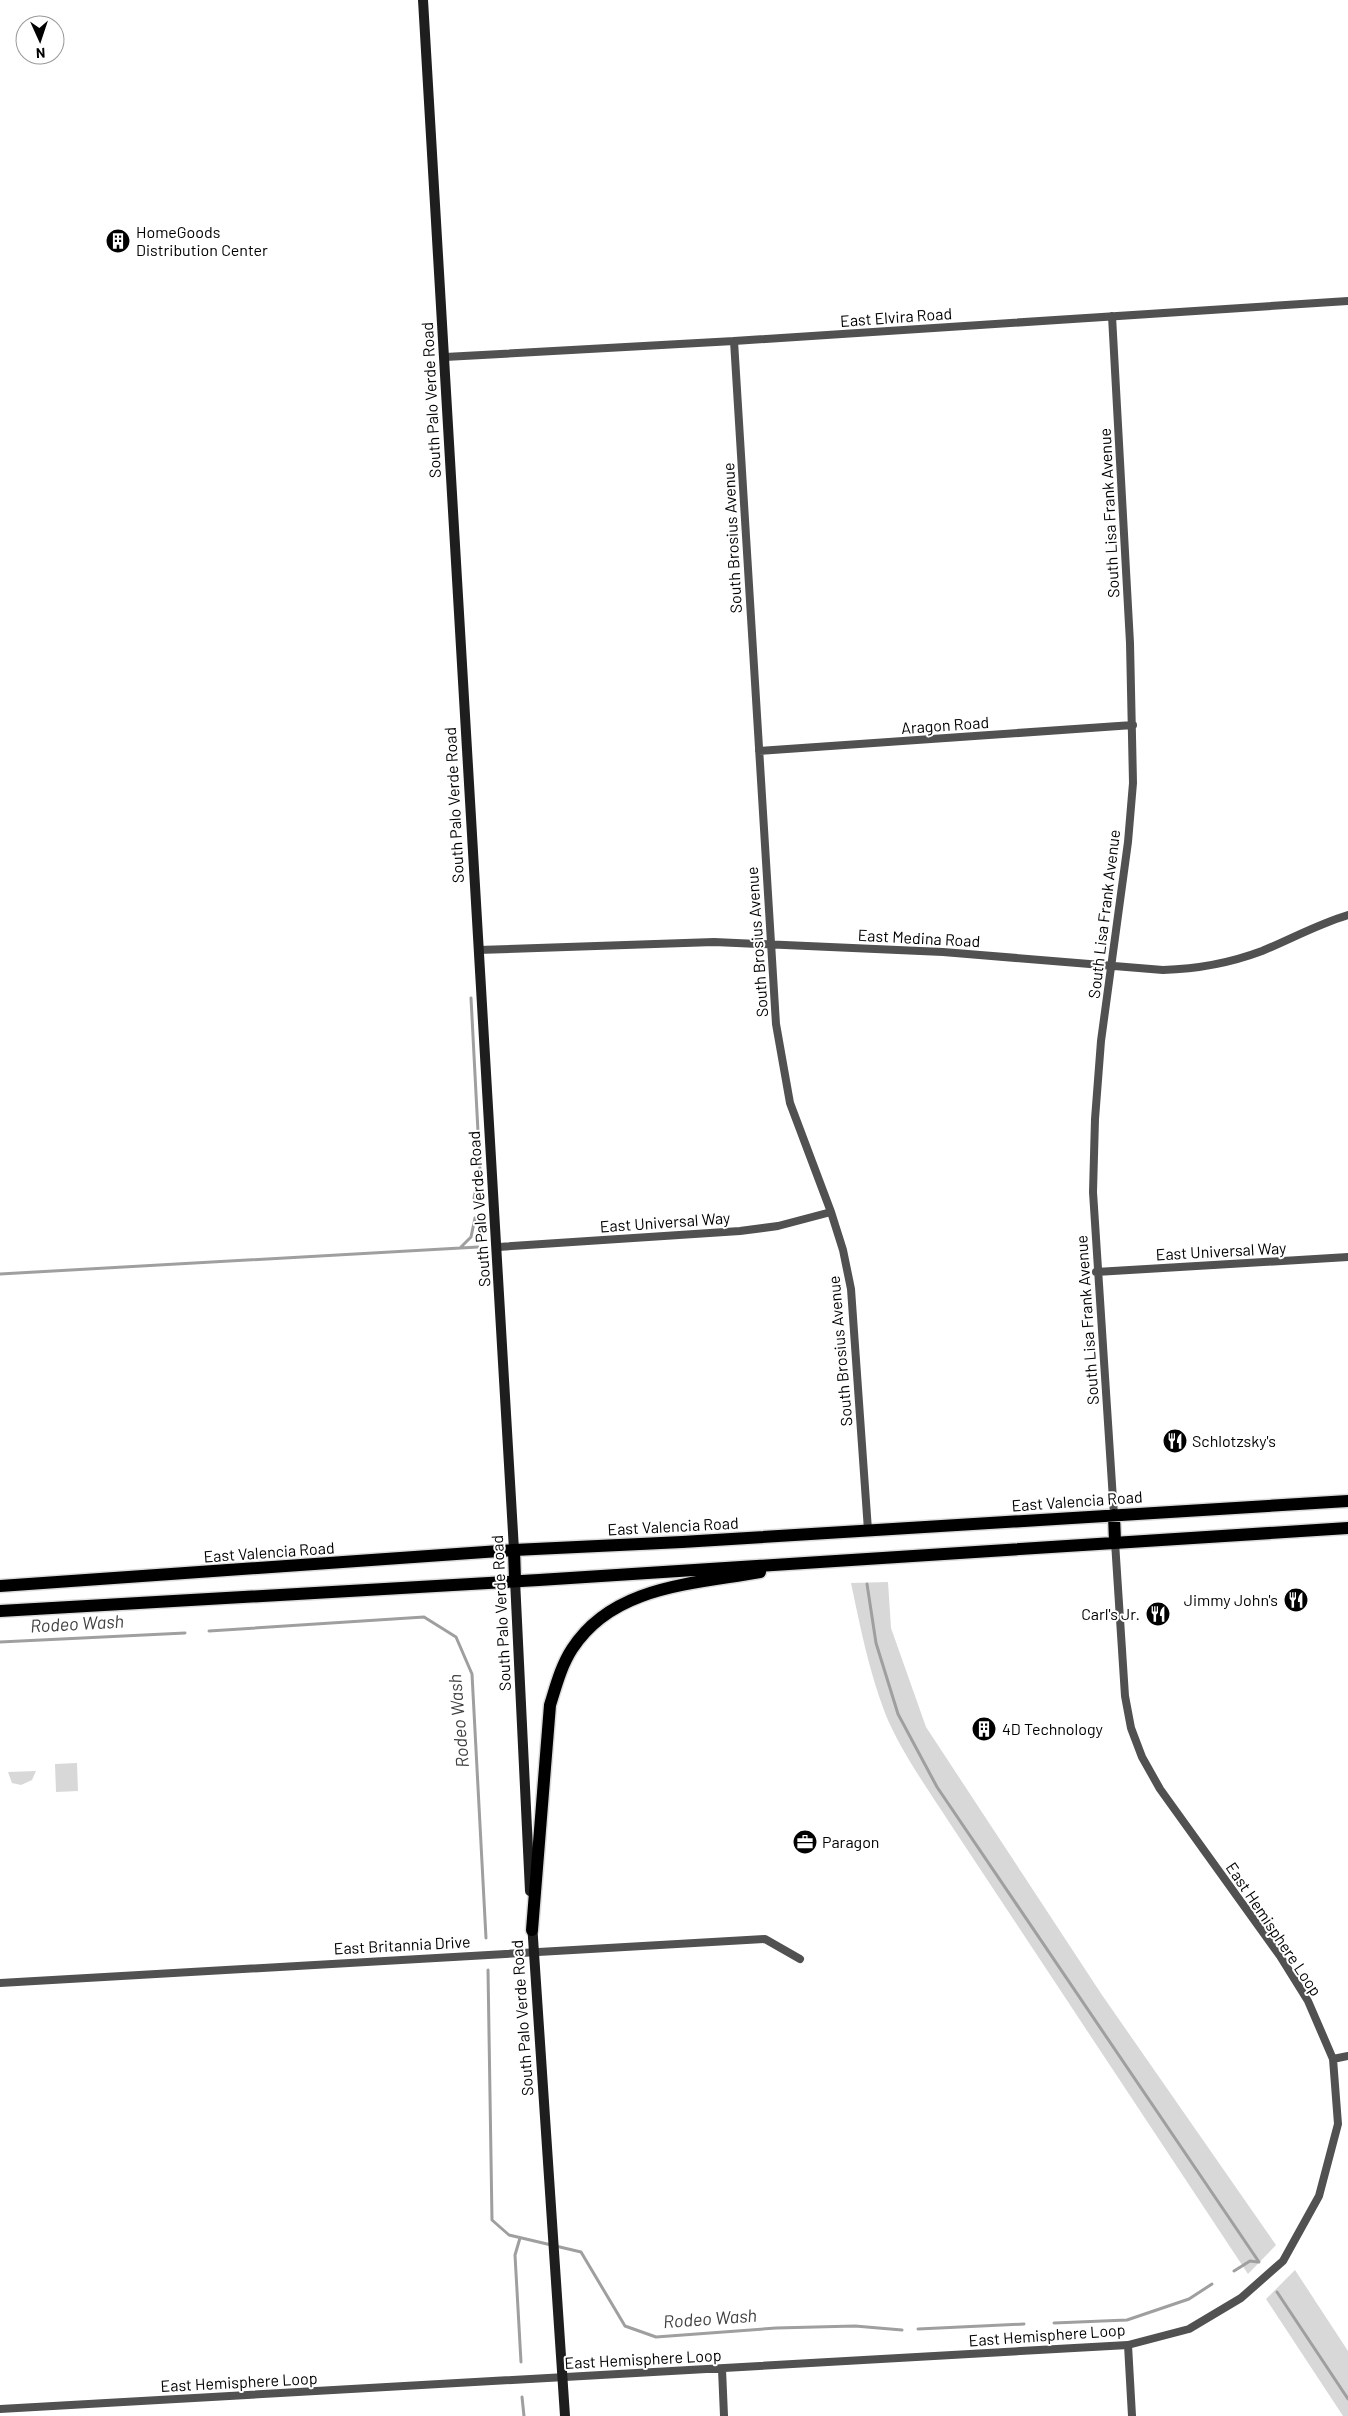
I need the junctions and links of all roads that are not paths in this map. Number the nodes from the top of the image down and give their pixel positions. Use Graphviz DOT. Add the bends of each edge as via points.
graph roads {
  1 [pos="422,0"];
  2 [pos="1348,301"];
  3 [pos="1112,316"];
  4 [pos="734,341"];
  5 [pos="445,357"];
  6 [pos="1133,725"];
  7 [pos="759,751"];
  8 [pos="1348,915"];
  9 [pos="772,944"];
  10 [pos="478,950"];
  11 [pos="1112,966"];
  12 [pos="831,1212"];
  13 [pos="498,1247"];
  14 [pos="1348,1257"];
  15 [pos="1096,1272"];
  16 [pos="1348,1501"];
  17 [pos="1114,1515"];
  18 [pos="1348,1528"];
  19 [pos="868,1530"];
  20 [pos="1115,1542"];
  21 [pos="514,1550"];
  22 [pos="821,1561"];
  23 [pos="515,1580"];
  24 [pos="0,1586"];
  25 [pos="0,1611"];
  26 [pos="532,1930"];
  27 [pos="534,1951"];
  28 [pos="800,1959"];
  29 [pos="0,1983"];
  30 [pos="1348,2056"];
  31 [pos="1333,2059"];
  32 [pos="1128,2345"];
  33 [pos="722,2369"];
  34 [pos="563,2377"];
  35 [pos="0,2409"];
  36 [pos="565,2416"];
  37 [pos="724,2416"];
  38 [pos="1132,2416"];
  1 -- 5 [label="street, South Palo Verde Road"];
  2 -- 3 [label="street, East Elvira Road"];
  3 -- 4 [label="street, East Elvira Road"];
  3 -- 6 [label="street, South Lisa Frank Avenue"];
  4 -- 5 [label="street, East Elvira Road"];
  4 -- 7 [label="street, South Brosius Avenue"];
  5 -- 10 [label="street, South Palo Verde Road"];
  6 -- 7 [label="street, Aragon Road"];
  6 -- 11 [label="street, South Lisa Frank Avenue" via="1128,842"];
  7 -- 9 [label="street, South Brosius Avenue"];
  8 -- 11 [label="street, East Medina Road" via="1329,920 1261,951 1214,966 1163,970"];
  9 -- 10 [label="street, East Medina Road" via="714,942"];
  9 -- 11 [label="street, East Medina Road" via="943,952"];
  9 -- 12 [label="street, South Brosius Avenue" via="776,1024 790,1103"];
  10 -- 13 [label="street, South Palo Verde Road"];
  11 -- 15 [label="street, South Lisa Frank Avenue" via="1101,1041 1095,1119"];
  12 -- 13 [label="street, East Universal Way" via="778,1226 740,1231"];
  12 -- 19 [label="street, South Brosius Avenue" via="851,1289"];
  13 -- 21 [label="street, South Palo Verde Road"];
  14 -- 15 [label="street, East Universal Way"];
  15 -- 17 [label="street, South Lisa Frank Avenue"];
  16 -- 17 [label="main road, East Valencia Road"];
  17 -- 19 [label="main road, East Valencia Road"];
  17 -- 20 [label="main road"];
  18 -- 20 [label="main road"];
  19 -- 21 [label="main road, East Valencia Road"];
  20 -- 22 [label="main road"];
  20 -- 31 [label="street, East Hemisphere Loop" via="1125,1696 1130,1728 1142,1757 1176,1812 1308,2001"];
  21 -- 23 [label="main road, South Palo Verde Road"];
  21 -- 24 [label="main road, East Valencia Road"];
  22 -- 23 [label="main road"];
  22 -- 26 [label="main road" via="656,1590 616,1606 596,1622 573,1648 560,1672 550,1705"];
  23 -- 25 [label="main road"];
  23 -- 26 [label="street, South Palo Verde Road"];
  26 -- 27 [label="street, South Palo Verde Road"];
  27 -- 28 [label="street, East Britannia Drive" via="765,1939"];
  27 -- 29 [label="street, East Britannia Drive"];
  27 -- 34 [label="street, South Palo Verde Road"];
  30 -- 31 [label="street"];
  31 -- 32 [label="street, East Hemisphere Loop" via="1338,2124 1319,2196 1282,2261 1242,2298 1189,2329"];
  32 -- 33 [label="street, East Hemisphere Loop"];
  32 -- 38 [label="street"];
  33 -- 34 [label="street, East Hemisphere Loop"];
  33 -- 37 [label="street"];
  34 -- 35 [label="street, East Hemisphere Loop"];
  34 -- 36 [label="street, South Palo Verde Road"];
}
